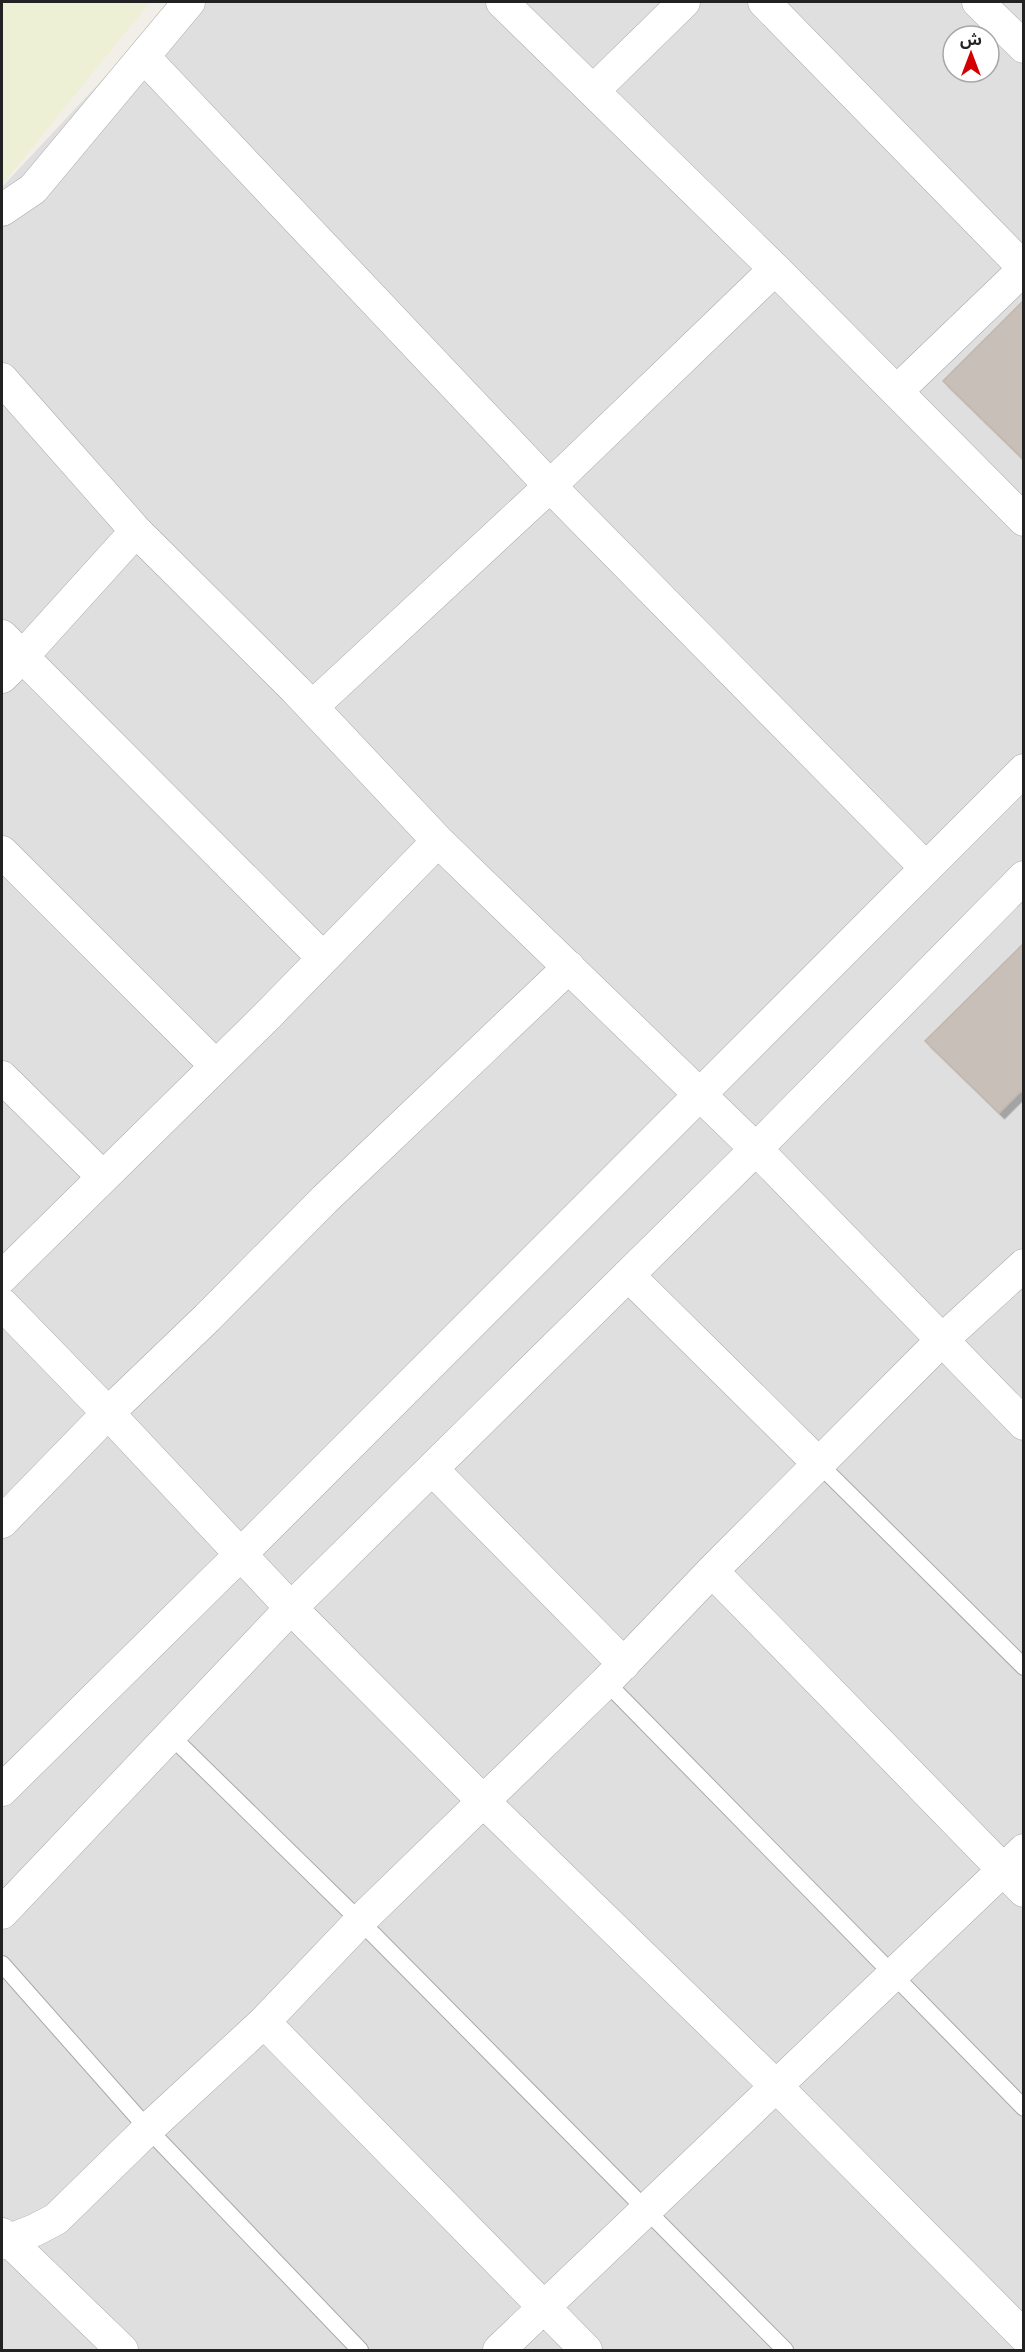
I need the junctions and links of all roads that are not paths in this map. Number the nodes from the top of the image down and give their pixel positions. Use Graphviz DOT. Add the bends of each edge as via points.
graph roads {
  1 [pos="189,2"];
  2 [pos="502,2"];
  3 [pos="684,2"];
  4 [pos="765,2"];
  5 [pos="978,2"];
  6 [pos="1023,46"];
  7 [pos="144,57"];
  8 [pos="593,91"];
  9 [pos="2,210"];
  10 [pos="1023,268"];
  11 [pos="775,269"];
  12 [pos="2,379"];
  13 [pos="897,391"];
  14 [pos="550,486"];
  15 [pos="1020,509"];
  16 [pos="136,531"];
  17 [pos="9,656"];
  18 [pos="312,707"];
  19 [pos="1023,770"];
  20 [pos="438,842"];
  21 [pos="2,852"];
  22 [pos="925,867"];
  23 [pos="1023,877"];
  24 [pos="323,958"];
  25 [pos="569,967"];
  26 [pos="216,1066"];
  27 [pos="2,1077"];
  28 [pos="700,1094"];
  29 [pos="756,1149"];
  30 [pos="103,1177"];
  31 [pos="1023,1265"];
  32 [pos="628,1275"];
  33 [pos="2,1277"];
  34 [pos="2,1304"];
  35 [pos="941,1341"];
  36 [pos="108,1413"];
  37 [pos="1023,1424"];
  38 [pos="819,1464"];
  39 [pos="432,1469"];
  40 [pos="2,1522"];
  41 [pos="241,1554"];
  42 [pos="712,1571"];
  43 [pos="291,1608"];
  44 [pos="1023,1667"];
  45 [pos="615,1673"];
  46 [pos="170,1735"];
  47 [pos="2,1790"];
  48 [pos="483,1801"];
  49 [pos="1016,1871"];
  50 [pos="2,1913"];
  51 [pos="360,1921"];
  52 [pos="2,1964"];
  53 [pos="892,1976"];
  54 [pos="264,2022"];
  55 [pos="776,2086"];
  56 [pos="1023,2108"];
  57 [pos="148,2129"];
  58 [pos="646,2210"];
  59 [pos="3,2239"];
  60 [pos="545,2307"];
  61 [pos="1023,2336"];
  62 [pos="122,2350"];
  63 [pos="360,2350"];
  64 [pos="499,2350"];
  65 [pos="586,2350"];
  66 [pos="784,2350"];
  1 -- 7 [label="street"];
  2 -- 8 [label="street"];
  3 -- 8 [label="street"];
  4 -- 10 [label="street"];
  5 -- 6 [label="street"];
  7 -- 9 [label="street" via="33,189"];
  7 -- 14 [label="street"];
  8 -- 11 [label="street"];
  10 -- 13 [label="street"];
  11 -- 13 [label="street"];
  11 -- 14 [label="street"];
  12 -- 16 [label="street"];
  13 -- 15 [label="street"];
  14 -- 18 [label="street"];
  14 -- 22 [label="street"];
  16 -- 17 [label="street"];
  16 -- 18 [label="street"];
  17 -- 24 [label="street"];
  18 -- 20 [label="street"];
  19 -- 22 [label="street"];
  20 -- 24 [label="street"];
  20 -- 25 [label="street"];
  21 -- 26 [label="street"];
  22 -- 28 [label="street"];
  23 -- 29 [label="street"];
  24 -- 26 [label="street"];
  25 -- 28 [label="street"];
  25 -- 36 [label="street"];
  26 -- 30 [label="street"];
  27 -- 30 [label="street"];
  28 -- 29 [label="street"];
  28 -- 41 [label="street"];
  29 -- 32 [label="street"];
  29 -- 35 [label="street"];
  30 -- 33 [label="street"];
  31 -- 35 [label="street"];
  32 -- 38 [label="street"];
  32 -- 39 [label="street"];
  34 -- 36 [label="street"];
  35 -- 37 [label="street"];
  35 -- 38 [label="street"];
  36 -- 40 [label="street"];
  36 -- 41 [label="street"];
  38 -- 42 [label="street"];
  38 -- 44 [label="lane"];
  39 -- 43 [label="street"];
  39 -- 45 [label="street"];
  41 -- 43 [label="street"];
  41 -- 47 [label="street"];
  42 -- 45 [label="street"];
  42 -- 49 [label="street"];
  43 -- 46 [label="street"];
  43 -- 48 [label="street"];
  45 -- 48 [label="street"];
  45 -- 53 [label="lane"];
  46 -- 50 [label="street"];
  46 -- 51 [label="lane"];
  48 -- 51 [label="street"];
  48 -- 55 [label="street"];
  49 -- 53 [label="street"];
  51 -- 54 [label="street"];
  51 -- 58 [label="lane"];
  52 -- 57 [label="lane"];
  53 -- 55 [label="street"];
  53 -- 56 [label="lane"];
  54 -- 57 [label="street"];
  54 -- 60 [label="street"];
  55 -- 58 [label="street"];
  55 -- 61 [label="street"];
  57 -- 59 [label="street" via="56,2218 35,2230"];
  57 -- 63 [label="lane"];
  58 -- 60 [label="street"];
  58 -- 66 [label="lane"];
  59 -- 62 [label="street"];
  60 -- 64 [label="street"];
  60 -- 65 [label="street"];
}
